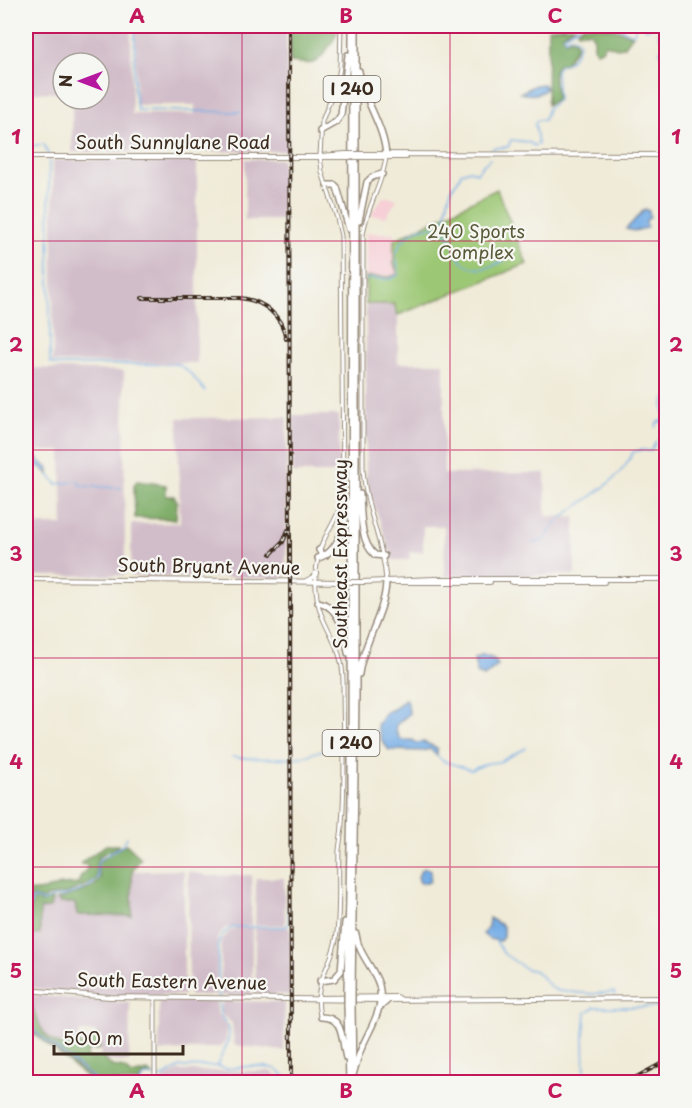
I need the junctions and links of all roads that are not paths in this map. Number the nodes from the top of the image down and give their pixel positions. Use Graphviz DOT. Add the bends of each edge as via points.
graph roads {
  1 [pos="340,26"];
  2 [pos="353,27"];
  3 [pos="356,45"];
  4 [pos="322,121"];
  5 [pos="328,126"];
  6 [pos="320,131"];
  7 [pos="666,155"];
  8 [pos="320,156"];
  9 [pos="386,156"];
  10 [pos="26,157"];
  11 [pos="382,174"];
  12 [pos="372,177"];
  13 [pos="379,182"];
  14 [pos="327,185"];
  15 [pos="356,243"];
  16 [pos="351,270"];
  17 [pos="356,462"];
  18 [pos="351,480"];
  19 [pos="319,550"];
  20 [pos="326,555"];
  21 [pos="384,556"];
  22 [pos="318,558"];
  23 [pos="316,573"];
  24 [pos="26,579"];
  25 [pos="666,580"];
  26 [pos="305,582"];
  27 [pos="316,582"];
  28 [pos="389,582"];
  29 [pos="320,605"];
  30 [pos="351,683"];
  31 [pos="356,696"];
  32 [pos="349,900"];
  33 [pos="354,914"];
  34 [pos="323,973"];
  35 [pos="320,981"];
  36 [pos="330,981"];
  37 [pos="26,990"];
  38 [pos="350,991"];
  39 [pos="155,998"];
  40 [pos="317,998"];
  41 [pos="666,998"];
  42 [pos="380,999"];
  43 [pos="399,999"];
  44 [pos="388,1000"];
  45 [pos="350,1005"];
  46 [pos="379,1008"];
  47 [pos="324,1017"];
  48 [pos="323,1024"];
  49 [pos="349,1069"];
  50 [pos="353,1075"];
  51 [pos="155,1083"];
  52 [pos="351,1083"];
  1 -- 4 [label="street" via="338,80"];
  2 -- 3 [label="highway, Southeast Expressway / I 240"];
  2 -- 5 [label="highway" via="341,112"];
  2 -- 16 [label="highway, Southeast Expressway / I 240"];
  3 -- 9 [label="highway" via="360,78 382,133"];
  3 -- 15 [label="highway, Southeast Expressway / I 240"];
  4 -- 5 [label="highway"];
  4 -- 6 [label="street"];
  5 -- 6 [label="highway"];
  6 -- 8 [label="street"];
  7 -- 9 [label="main road, South Sunnylane Road"];
  8 -- 9 [label="main road, South Sunnylane Road, bridge"];
  8 -- 10 [label="main road, South Sunnylane Road"];
  8 -- 14 [label="street"];
  9 -- 11 [label="street"];
  11 -- 12 [label="highway"];
  11 -- 13 [label="street"];
  12 -- 13 [label="highway"];
  12 -- 15 [label="highway" via="366,185"];
  13 -- 21 [label="street" via="363,235 363,466 365,490"];
  14 -- 16 [label="highway" via="336,185 339,191 348,225"];
  14 -- 19 [label="street" via="341,236 344,478 340,509"];
  15 -- 17 [label="highway, Southeast Expressway / I 240"];
  16 -- 18 [label="highway, Southeast Expressway / I 240"];
  17 -- 21 [label="highway" via="364,534 371,552"];
  17 -- 31 [label="highway, Southeast Expressway / I 240"];
  18 -- 20 [label="highway" via="343,526"];
  18 -- 30 [label="highway, Southeast Expressway / I 240"];
  19 -- 20 [label="highway"];
  19 -- 22 [label="street"];
  20 -- 22 [label="highway"];
  21 -- 28 [label="street"];
  22 -- 23 [label="street"];
  23 -- 26 [label="main road"];
  23 -- 27 [label="street"];
  24 -- 26 [label="main road, South Bryant Avenue"];
  25 -- 28 [label="main road, South Bryant Avenue"];
  26 -- 27 [label="main road, South Bryant Avenue"];
  27 -- 28 [label="main road, South Bryant Avenue, bridge"];
  27 -- 29 [label="street"];
  28 -- 31 [label="highway" via="364,651"];
  29 -- 30 [label="highway" via="332,609 343,630"];
  29 -- 34 [label="street" via="338,648 343,677 338,930"];
  30 -- 32 [label="highway, Southeast Expressway / I 240"];
  31 -- 33 [label="highway, Southeast Expressway / I 240"];
  32 -- 36 [label="highway" via="341,971"];
  32 -- 38 [label="highway, Southeast Expressway / I 240"];
  33 -- 38 [label="highway, Southeast Expressway / I 240"];
  33 -- 42 [label="highway" via="358,946 376,979"];
  34 -- 35 [label="street"];
  34 -- 36 [label="highway"];
  35 -- 36 [label="highway"];
  35 -- 40 [label="street"];
  37 -- 39 [label="main road, South Eastern Avenue"];
  38 -- 45 [label="highway, Southeast Expressway / I 240, bridge"];
  39 -- 40 [label="main road, South Eastern Avenue"];
  39 -- 51 [label="street"];
  40 -- 42 [label="main road, South Eastern Avenue"];
  40 -- 47 [label="street"];
  41 -- 43 [label="main road, South Eastern Avenue"];
  42 -- 43 [label="main road, South Eastern Avenue"];
  42 -- 44 [label="main road, South Eastern Avenue"];
  42 -- 46 [label="highway"];
  43 -- 44 [label="main road, South Eastern Avenue"];
  44 -- 46 [label="highway"];
  45 -- 49 [label="highway, Southeast Expressway / I 240"];
  45 -- 50 [label="highway, Southeast Expressway / I 240"];
  46 -- 50 [label="highway"];
  47 -- 48 [label="highway"];
  47 -- 49 [label="highway" via="333,1018 338,1024"];
  49 -- 52 [label="highway, Southeast Expressway / I 240"];
  50 -- 52 [label="highway, Southeast Expressway / I 240"];
}
